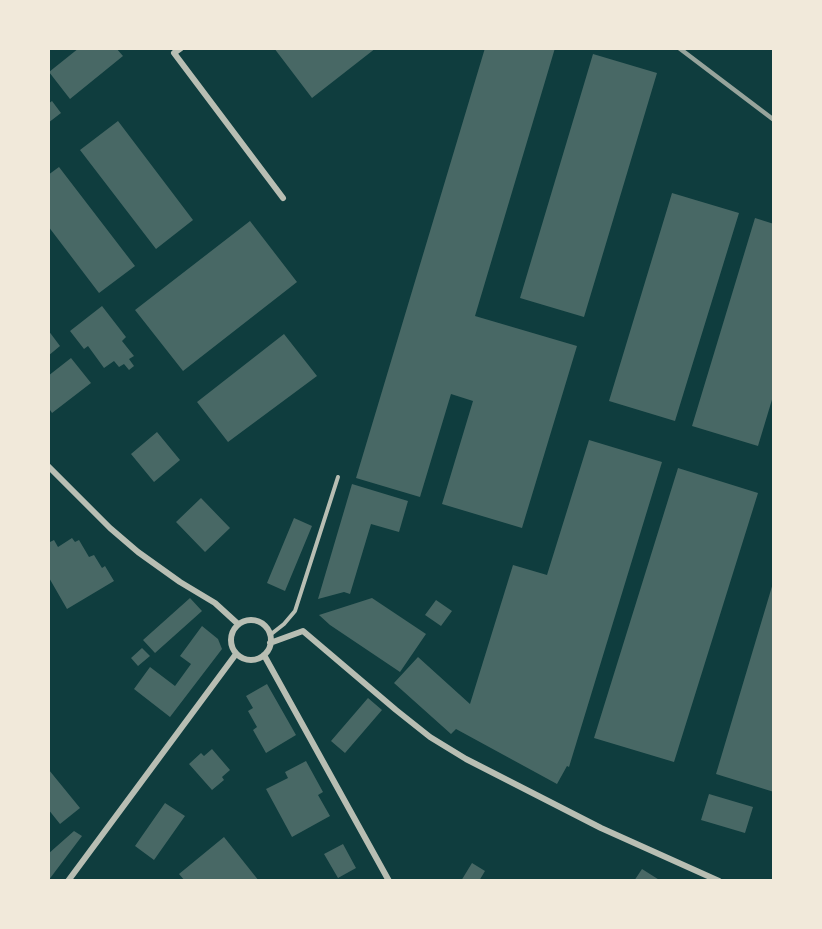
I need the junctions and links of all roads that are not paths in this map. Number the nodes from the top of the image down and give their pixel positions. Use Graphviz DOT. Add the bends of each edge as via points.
graph roads {
  1 [pos="182,48"];
  2 [pos="283,198"];
  3 [pos="48,466"];
  4 [pos="338,477"];
  5 [pos="238,624"];
  6 [pos="270,635"];
  7 [pos="270,643"];
  8 [pos="236,654"];
  9 [pos="264,655"];
  10 [pos="68,881"];
  11 [pos="389,881"];
  12 [pos="718,881"];
  1 -- 2 [label="street" via="174,53"];
  3 -- 5 [label="street" via="138,552 215,603"];
  4 -- 6 [label="lane" via="295,611"];
  5 -- 6 [label="street" via="255,620 263,623"];
  5 -- 8 [label="street" via="230,640"];
  6 -- 7 [label="street"];
  7 -- 9 [label="street"];
  7 -- 12 [label="street" via="303,631 430,737 466,759 601,828"];
  8 -- 9 [label="street" via="247,660"];
  8 -- 10 [label="street"];
  9 -- 11 [label="street"];
}
